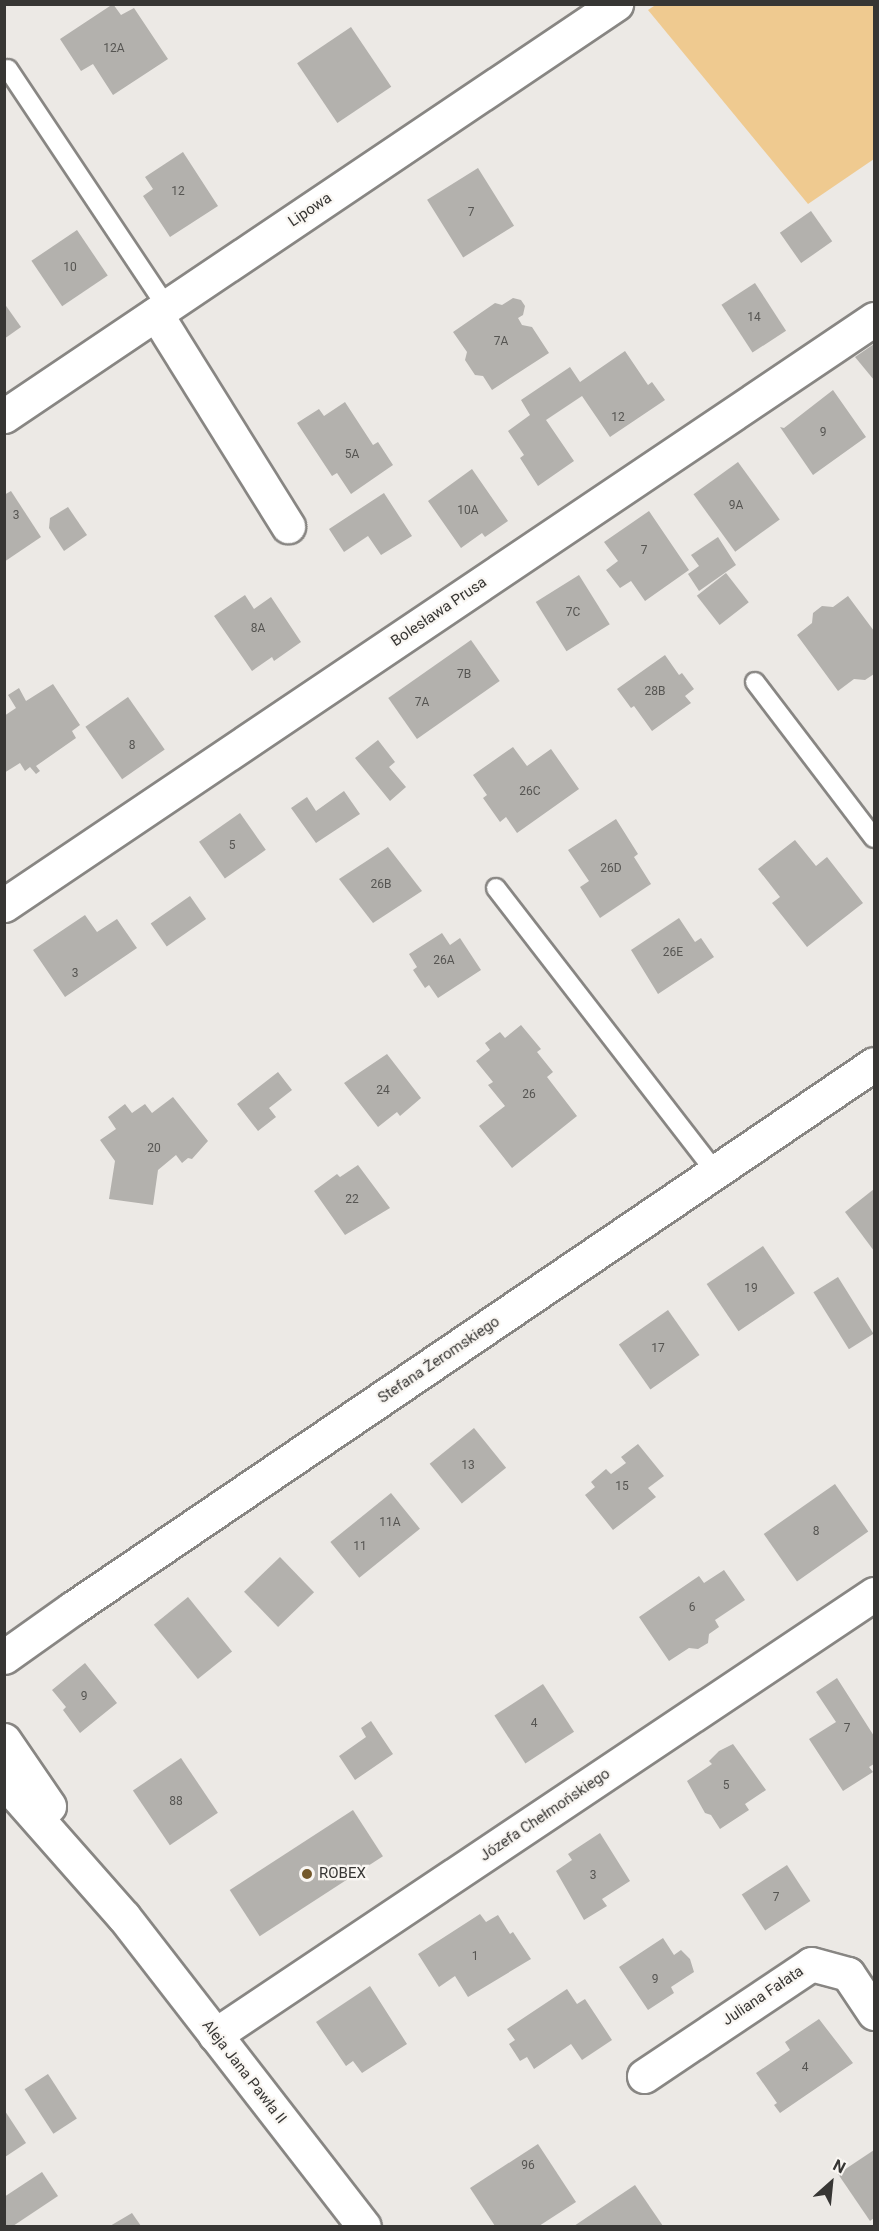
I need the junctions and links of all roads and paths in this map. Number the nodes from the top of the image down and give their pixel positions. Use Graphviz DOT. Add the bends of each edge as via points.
graph roads {
  1 [pos="616,4"];
  2 [pos="8,69"];
  3 [pos="161,310"];
  4 [pos="874,320"];
  5 [pos="4,416"];
  6 [pos="288,526"];
  7 [pos="755,682"];
  8 [pos="874,838"];
  9 [pos="495,888"];
  10 [pos="4,905"];
  11 [pos="874,1064"];
  12 [pos="716,1173"];
  13 [pos="874,1594"];
  14 [pos="4,1657"];
  15 [pos="4,1740"];
  16 [pos="4,1781"];
  17 [pos="124,1917"];
  18 [pos="874,2013"];
  19 [pos="215,2035"];
  20 [pos="644,2076"];
  21 [pos="364,2226"];
  1 -- 3 [label="street, Lipowa"];
  2 -- 3 [label="lane"];
  3 -- 5 [label="street, Lipowa"];
  3 -- 6 [label="street"];
  4 -- 10 [label="street, Bolesława Prusa"];
  7 -- 8 [label="lane"];
  9 -- 12 [label="lane"];
  11 -- 12 [label="street, Stefana Żeromskiego"];
  12 -- 14 [label="street, Stefana Żeromskiego"];
  13 -- 19 [label="street, Józefa Chełmońskiego"];
  15 -- 17 [label="street, Aleja Jana Pawła II"];
  16 -- 17 [label="street, Aleja Jana Pawła II"];
  17 -- 19 [label="street, Aleja Jana Pawła II"];
  18 -- 20 [label="street, Juliana Fałata" via="848,1974 811,1964"];
  19 -- 21 [label="street, Aleja Jana Pawła II"];
}
